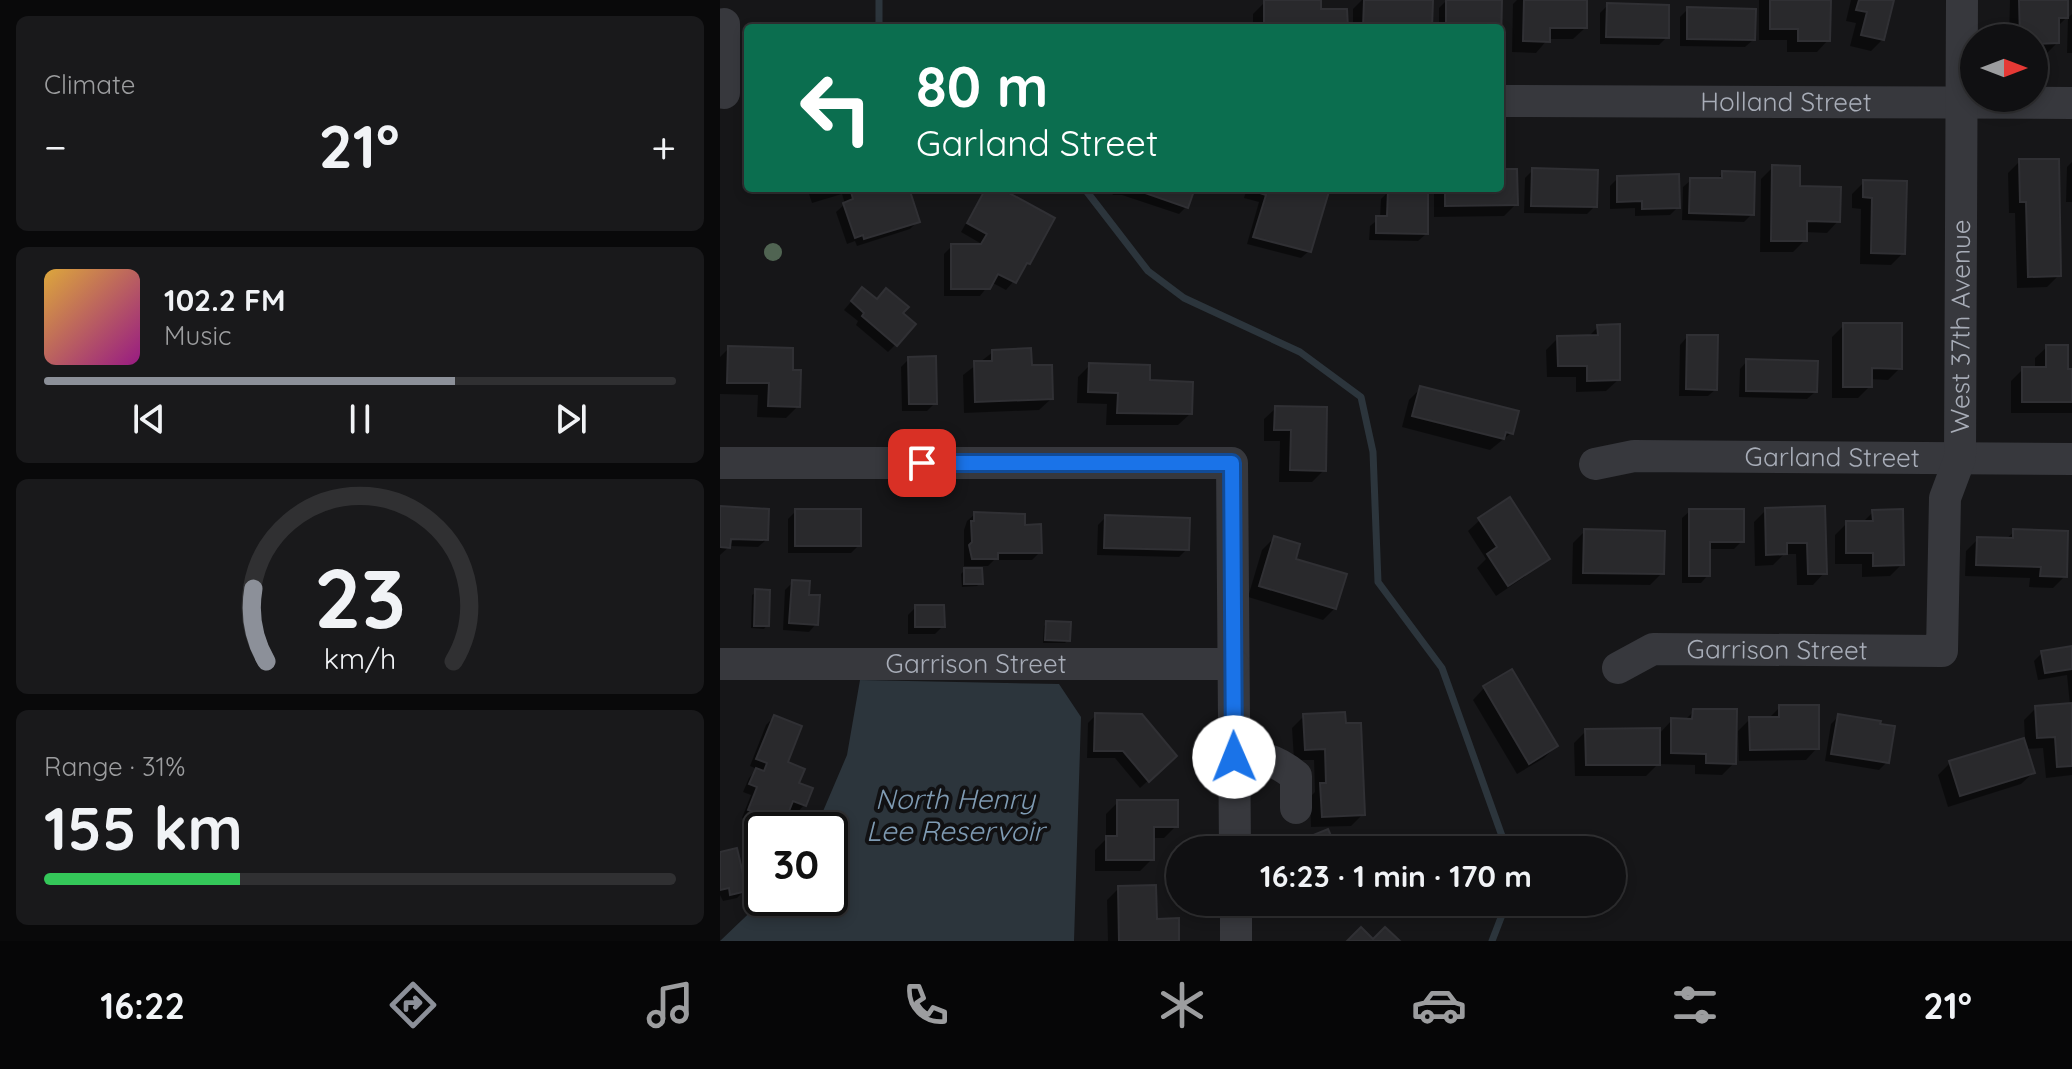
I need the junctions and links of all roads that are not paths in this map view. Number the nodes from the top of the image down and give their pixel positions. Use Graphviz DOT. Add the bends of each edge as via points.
graph roads {
  1 [pos="1962,0"];
  2 [pos="724,24"];
  3 [pos="1962,24"];
  4 [pos="731,93"];
  5 [pos="1504,101"];
  6 [pos="1960,101"];
  7 [pos="2048,103"];
  8 [pos="2072,103"];
  9 [pos="1961,112"];
  10 [pos="1960,458"];
  11 [pos="2072,459"];
  12 [pos="720,463"];
  13 [pos="1595,464"];
  14 [pos="1942,651"];
  15 [pos="720,664"];
  16 [pos="1233,664"];
  17 [pos="1618,668"];
  18 [pos="1234,757"];
  19 [pos="1296,808"];
  20 [pos="1235,836"];
  21 [pos="1236,916"];
  22 [pos="1236,941"];
  1 -- 3 [label="street, West 37th Avenue"];
  2 -- 4 [label="street"];
  5 -- 6 [label="street, Holland Street"];
  7 -- 8 [label="street, Holland Street"];
  9 -- 10 [label="street, West 37th Avenue"];
  10 -- 11 [label="street, Garland Street"];
  10 -- 13 [label="street, Garland Street" via="1634,456"];
  10 -- 14 [label="street, West 37th Avenue" via="1945,498"];
  12 -- 16 [label="street" via="1232,463"];
  14 -- 17 [label="street, Garrison Street" via="1653,649"];
  15 -- 16 [label="street, Garrison Street"];
  16 -- 18 [label="street"];
  18 -- 19 [label="street" via="1265,757 1296,776"];
  18 -- 20 [label="street"];
  21 -- 22 [label="street"];
}
